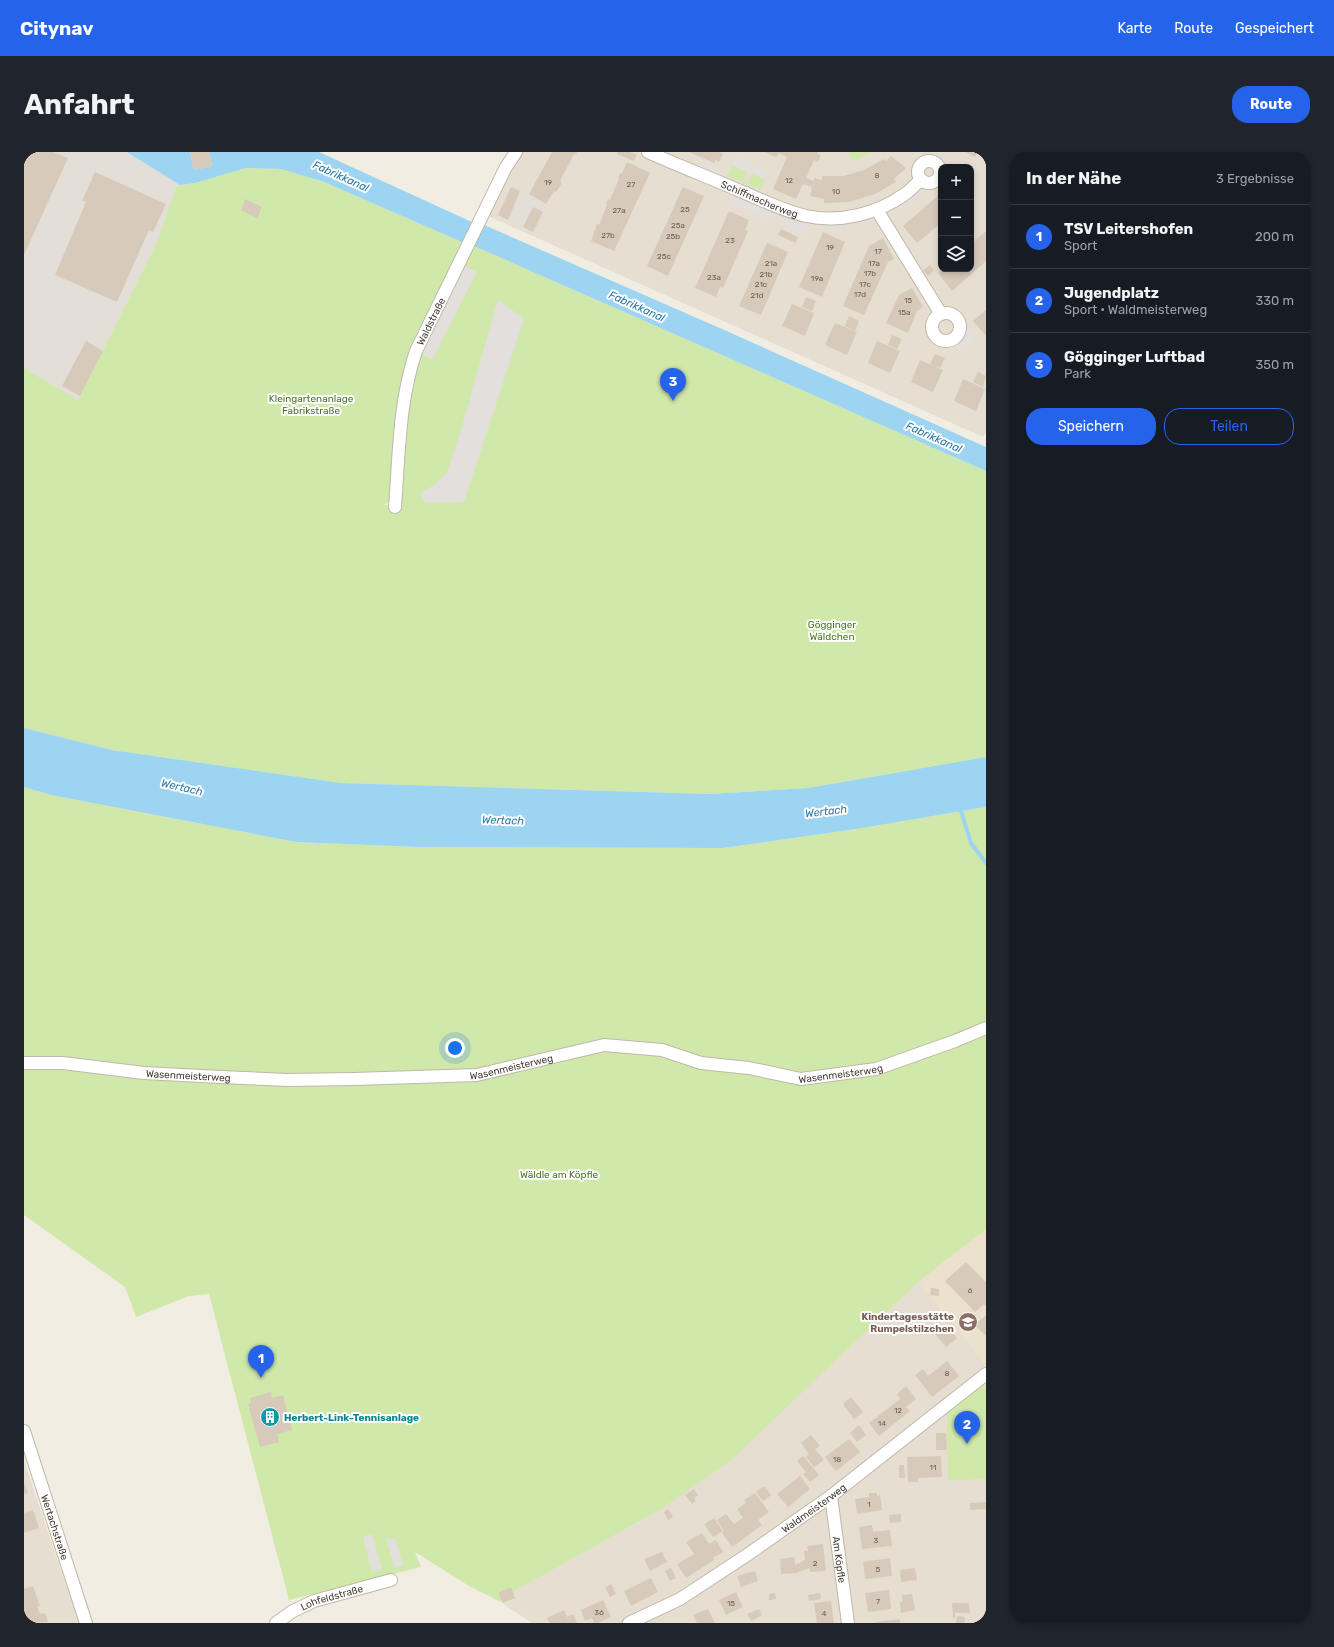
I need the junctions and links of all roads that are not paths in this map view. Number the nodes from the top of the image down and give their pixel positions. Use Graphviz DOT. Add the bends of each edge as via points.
graph roads {
  1 [pos="516,152"];
  2 [pos="648,152"];
  3 [pos="920,179"];
  4 [pos="877,210"];
  5 [pos="941,314"];
  6 [pos="395,506"];
  7 [pos="986,1028"];
  8 [pos="24,1063"];
  9 [pos="986,1374"];
  10 [pos="24,1431"];
  11 [pos="832,1496"];
  12 [pos="391,1580"];
  13 [pos="86,1623"];
  14 [pos="276,1623"];
  15 [pos="629,1623"];
  16 [pos="848,1623"];
  1 -- 6 [label="street, Waldstraße" via="468,244 409,370"];
  2 -- 4 [label="street, Schiffmacherweg" via="777,207 806,216 833,219 859,216"];
  3 -- 4 [label="street, Schiffmacherweg" via="906,194"];
  4 -- 5 [label="street"];
  7 -- 8 [label="street, Wasenmeisterweg" via="876,1069 801,1079 749,1068 701,1063 662,1050 604,1045 477,1075 369,1079 287,1080 221,1077 144,1073 63,1063"];
  9 -- 11 [label="street, Waldmeisterweg"];
  10 -- 13 [label="street, Wertachstraße"];
  11 -- 15 [label="street, Waldmeisterweg" via="680,1599"];
  11 -- 16 [label="street, Am Köpfle"];
  12 -- 14 [label="street, Lohfeldstraße" via="314,1601"];
}
